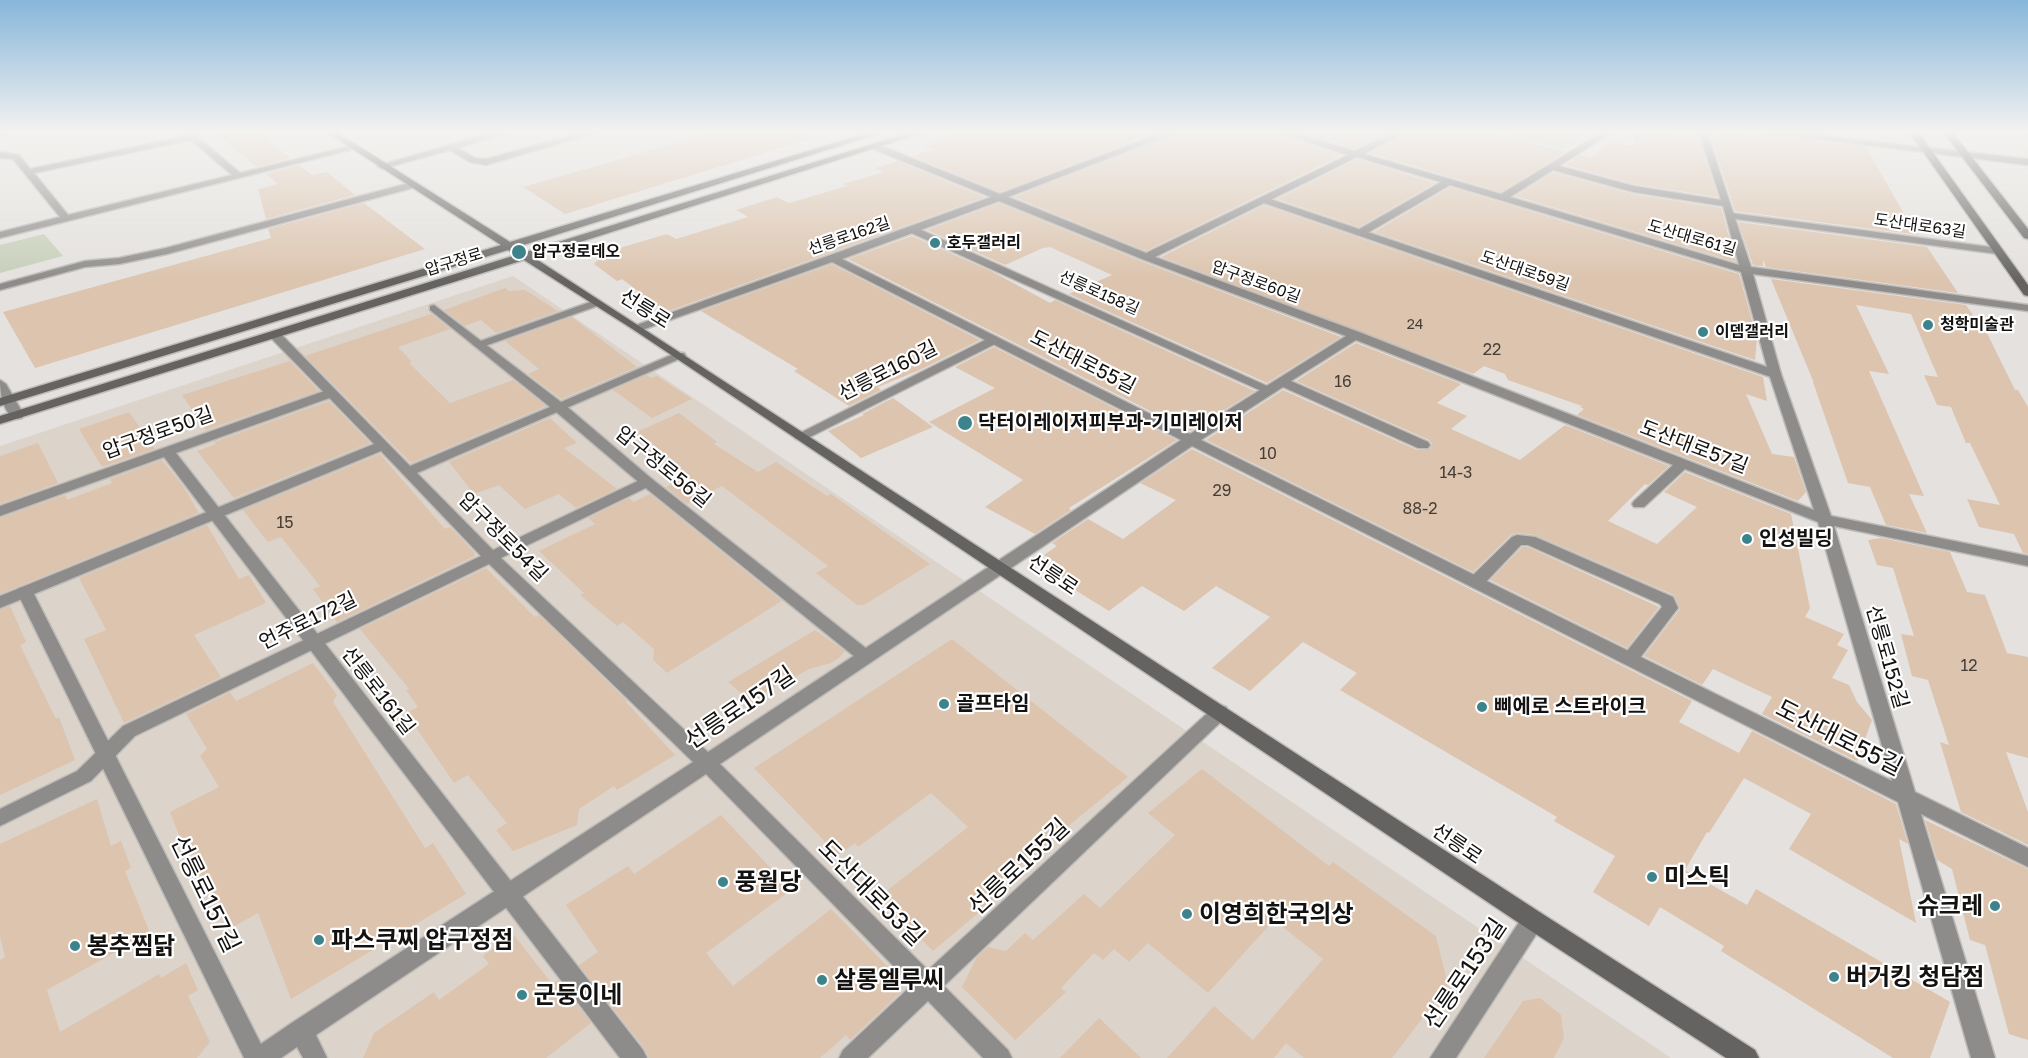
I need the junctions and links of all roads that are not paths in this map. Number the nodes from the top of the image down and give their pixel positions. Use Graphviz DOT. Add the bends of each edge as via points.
graph roads {
  1 [pos="36,182"];
  2 [pos="213,182"];
  3 [pos="409,182"];
  4 [pos="714,182"];
  5 [pos="763,182"];
  6 [pos="963,182"];
  7 [pos="1038,182"];
  8 [pos="1300,182"];
  9 [pos="1449,182"];
  10 [pos="1450,182"];
  11 [pos="1527,182"];
  12 [pos="1609,182"];
  13 [pos="1720,182"];
  14 [pos="1949,182"];
  15 [pos="1986,182"];
  16 [pos="413,185"];
  17 [pos="999,197"];
  18 [pos="1501,198"];
  19 [pos="1264,200"];
  20 [pos="1727,204"];
  21 [pos="1731,216"];
  22 [pos="66,219"];
  23 [pos="912,230"];
  24 [pos="1360,233"];
  25 [pos="0,235"];
  26 [pos="2028,236"];
  27 [pos="507,245"];
  28 [pos="1998,251"];
  29 [pos="526,257"];
  30 [pos="1146,257"];
  31 [pos="832,258"];
  32 [pos="1746,270"];
  33 [pos="0,287"];
  34 [pos="2028,293"];
  35 [pos="596,303"];
  36 [pos="434,308"];
  37 [pos="2028,308"];
  38 [pos="638,328"];
  39 [pos="275,335"];
  40 [pos="1355,335"];
  41 [pos="993,340"];
  42 [pos="478,344"];
  43 [pos="680,356"];
  44 [pos="1775,374"];
  45 [pos="0,384"];
  46 [pos="1276,386"];
  47 [pos="330,393"];
  48 [pos="4,400"];
  49 [pos="560,408"];
  50 [pos="17,415"];
  51 [pos="0,420"];
  52 [pos="801,436"];
  53 [pos="1191,440"];
  54 [pos="1423,445"];
  55 [pos="382,446"];
  56 [pos="167,451"];
  57 [pos="1683,463"];
  58 [pos="408,472"];
  59 [pos="647,482"];
  60 [pos="1639,504"];
  61 [pos="0,511"];
  62 [pos="215,514"];
  63 [pos="1825,519"];
  64 [pos="491,557"];
  65 [pos="2028,561"];
  66 [pos="1003,567"];
  67 [pos="1476,582"];
  68 [pos="25,592"];
  69 [pos="0,602"];
  70 [pos="314,642"];
  71 [pos="866,657"];
  72 [pos="1630,659"];
  73 [pos="1220,712"];
  74 [pos="105,755"];
  75 [pos="707,763"];
  76 [pos="1907,799"];
  77 [pos="0,818"];
  78 [pos="2028,858"];
  79 [pos="508,894"];
  80 [pos="1533,920"];
  81 [pos="928,987"];
  82 [pos="301,1030"];
  83 [pos="258,1058"];
  84 [pos="315,1058"];
  85 [pos="635,1058"];
  86 [pos="851,1058"];
  87 [pos="1000,1058"];
  88 [pos="1442,1058"];
  89 [pos="1747,1058"];
  90 [pos="1983,1058"];
  1 -- 22 [label="street"];
  2 -- 22 [label="street"];
  3 -- 16 [label="main road, 선릉로"];
  4 -- 27 [label="main road, 압구정로"];
  5 -- 29 [label="main road, 압구정로"];
  6 -- 17 [label="street, 압구정로60길"];
  7 -- 17 [label="street, 선릉로162길"];
  8 -- 19 [label="street"];
  9 -- 24 [label="street"];
  10 -- 18 [label="street, 도산대로61길"];
  11 -- 18 [label="street"];
  12 -- 20 [label="street"];
  13 -- 20 [label="street, 선릉로152길"];
  14 -- 28 [label="main road"];
  15 -- 26 [label="main road"];
  16 -- 27 [label="main road, 선릉로"];
  16 -- 33 [label="street" via="167,251 85,264"];
  17 -- 23 [label="street, 선릉로162길"];
  17 -- 30 [label="street, 압구정로60길"];
  18 -- 32 [label="street, 도산대로61길"];
  19 -- 24 [label="street, 도산대로59길"];
  19 -- 30 [label="street"];
  20 -- 21 [label="street, 선릉로152길"];
  21 -- 28 [label="street, 도산대로63길"];
  21 -- 32 [label="street, 선릉로152길"];
  22 -- 25 [label="street"];
  23 -- 31 [label="street, 선릉로162길"];
  23 -- 46 [label="street, 선릉로158길"];
  24 -- 44 [label="street, 도산대로59길"];
  27 -- 29 [label="main road, 선릉로"];
  27 -- 48 [label="main road, 압구정로"];
  28 -- 34 [label="main road"];
  29 -- 35 [label="main road, 선릉로"];
  29 -- 39 [label="main road, 압구정로"];
  30 -- 40 [label="street, 압구정로60길"];
  31 -- 38 [label="street, 선릉로162길"];
  31 -- 41 [label="street, 도산대로55길"];
  32 -- 37 [label="street, 도산대로61길"];
  32 -- 44 [label="street, 선릉로152길"];
  35 -- 38 [label="main road, 선릉로"];
  35 -- 42 [label="street"];
  36 -- 42 [label="street, 압구정로56길"];
  38 -- 43 [label="main road, 선릉로"];
  39 -- 47 [label="street, 압구정로54길"];
  39 -- 50 [label="main road, 압구정로"];
  40 -- 46 [label="street"];
  40 -- 57 [label="street, 도산대로57길"];
  41 -- 52 [label="street, 선릉로160길"];
  41 -- 53 [label="street, 도산대로55길"];
  42 -- 49 [label="street, 압구정로56길"];
  43 -- 49 [label="street"];
  43 -- 52 [label="main road, 선릉로"];
  44 -- 63 [label="street, 선릉로152길"];
  45 -- 48 [label="street"];
  46 -- 53 [label="street"];
  46 -- 54 [label="street, 선릉로158길"];
  47 -- 55 [label="street, 압구정로54길"];
  47 -- 56 [label="street, 압구정로50길"];
  48 -- 50 [label="street"];
  49 -- 58 [label="street"];
  49 -- 59 [label="street, 압구정로56길"];
  50 -- 51 [label="main road, 압구정로"];
  52 -- 66 [label="main road, 선릉로"];
  53 -- 66 [label="street"];
  53 -- 67 [label="street, 도산대로55길"];
  55 -- 58 [label="street, 압구정로54길"];
  55 -- 62 [label="street"];
  56 -- 61 [label="street, 압구정로50길"];
  56 -- 62 [label="street, 선릉로161길"];
  57 -- 60 [label="street"];
  57 -- 63 [label="street, 도산대로57길"];
  58 -- 64 [label="street, 압구정로54길"];
  59 -- 64 [label="street, 언주로172길"];
  59 -- 71 [label="street, 압구정로56길"];
  62 -- 68 [label="street"];
  62 -- 70 [label="street, 선릉로161길"];
  63 -- 65 [label="street, 도산대로57길"];
  63 -- 76 [label="street, 선릉로152길"];
  64 -- 70 [label="street, 언주로172길"];
  64 -- 75 [label="street, 압구정로54길"];
  66 -- 71 [label="street, 선릉로157길"];
  66 -- 73 [label="main road, 선릉로"];
  67 -- 72 [label="street, 도산대로55길"];
  67 -- 72 [label="street" via="1517,540 1530,540 1667,601 1670,608"];
  68 -- 69 [label="street"];
  68 -- 74 [label="street"];
  70 -- 74 [label="street, 언주로172길" via="129,731"];
  70 -- 79 [label="street, 선릉로161길"];
  71 -- 75 [label="street, 선릉로157길"];
  72 -- 76 [label="street, 도산대로55길"];
  73 -- 80 [label="main road, 선릉로"];
  73 -- 81 [label="street, 선릉로155길"];
  74 -- 77 [label="street, 언주로172길" via="84,776"];
  74 -- 83 [label="street, 선릉로157길"];
  75 -- 79 [label="street, 선릉로157길"];
  75 -- 81 [label="street, 도산대로53길"];
  76 -- 78 [label="street, 도산대로55길"];
  76 -- 90 [label="street, 선릉로152길"];
  79 -- 82 [label="street, 선릉로157길"];
  79 -- 85 [label="street"];
  80 -- 88 [label="street, 선릉로153길"];
  80 -- 89 [label="main road, 선릉로"];
  81 -- 86 [label="street, 선릉로155길"];
  81 -- 87 [label="street, 도산대로53길"];
  82 -- 83 [label="street, 선릉로157길"];
  82 -- 84 [label="street"];
}
